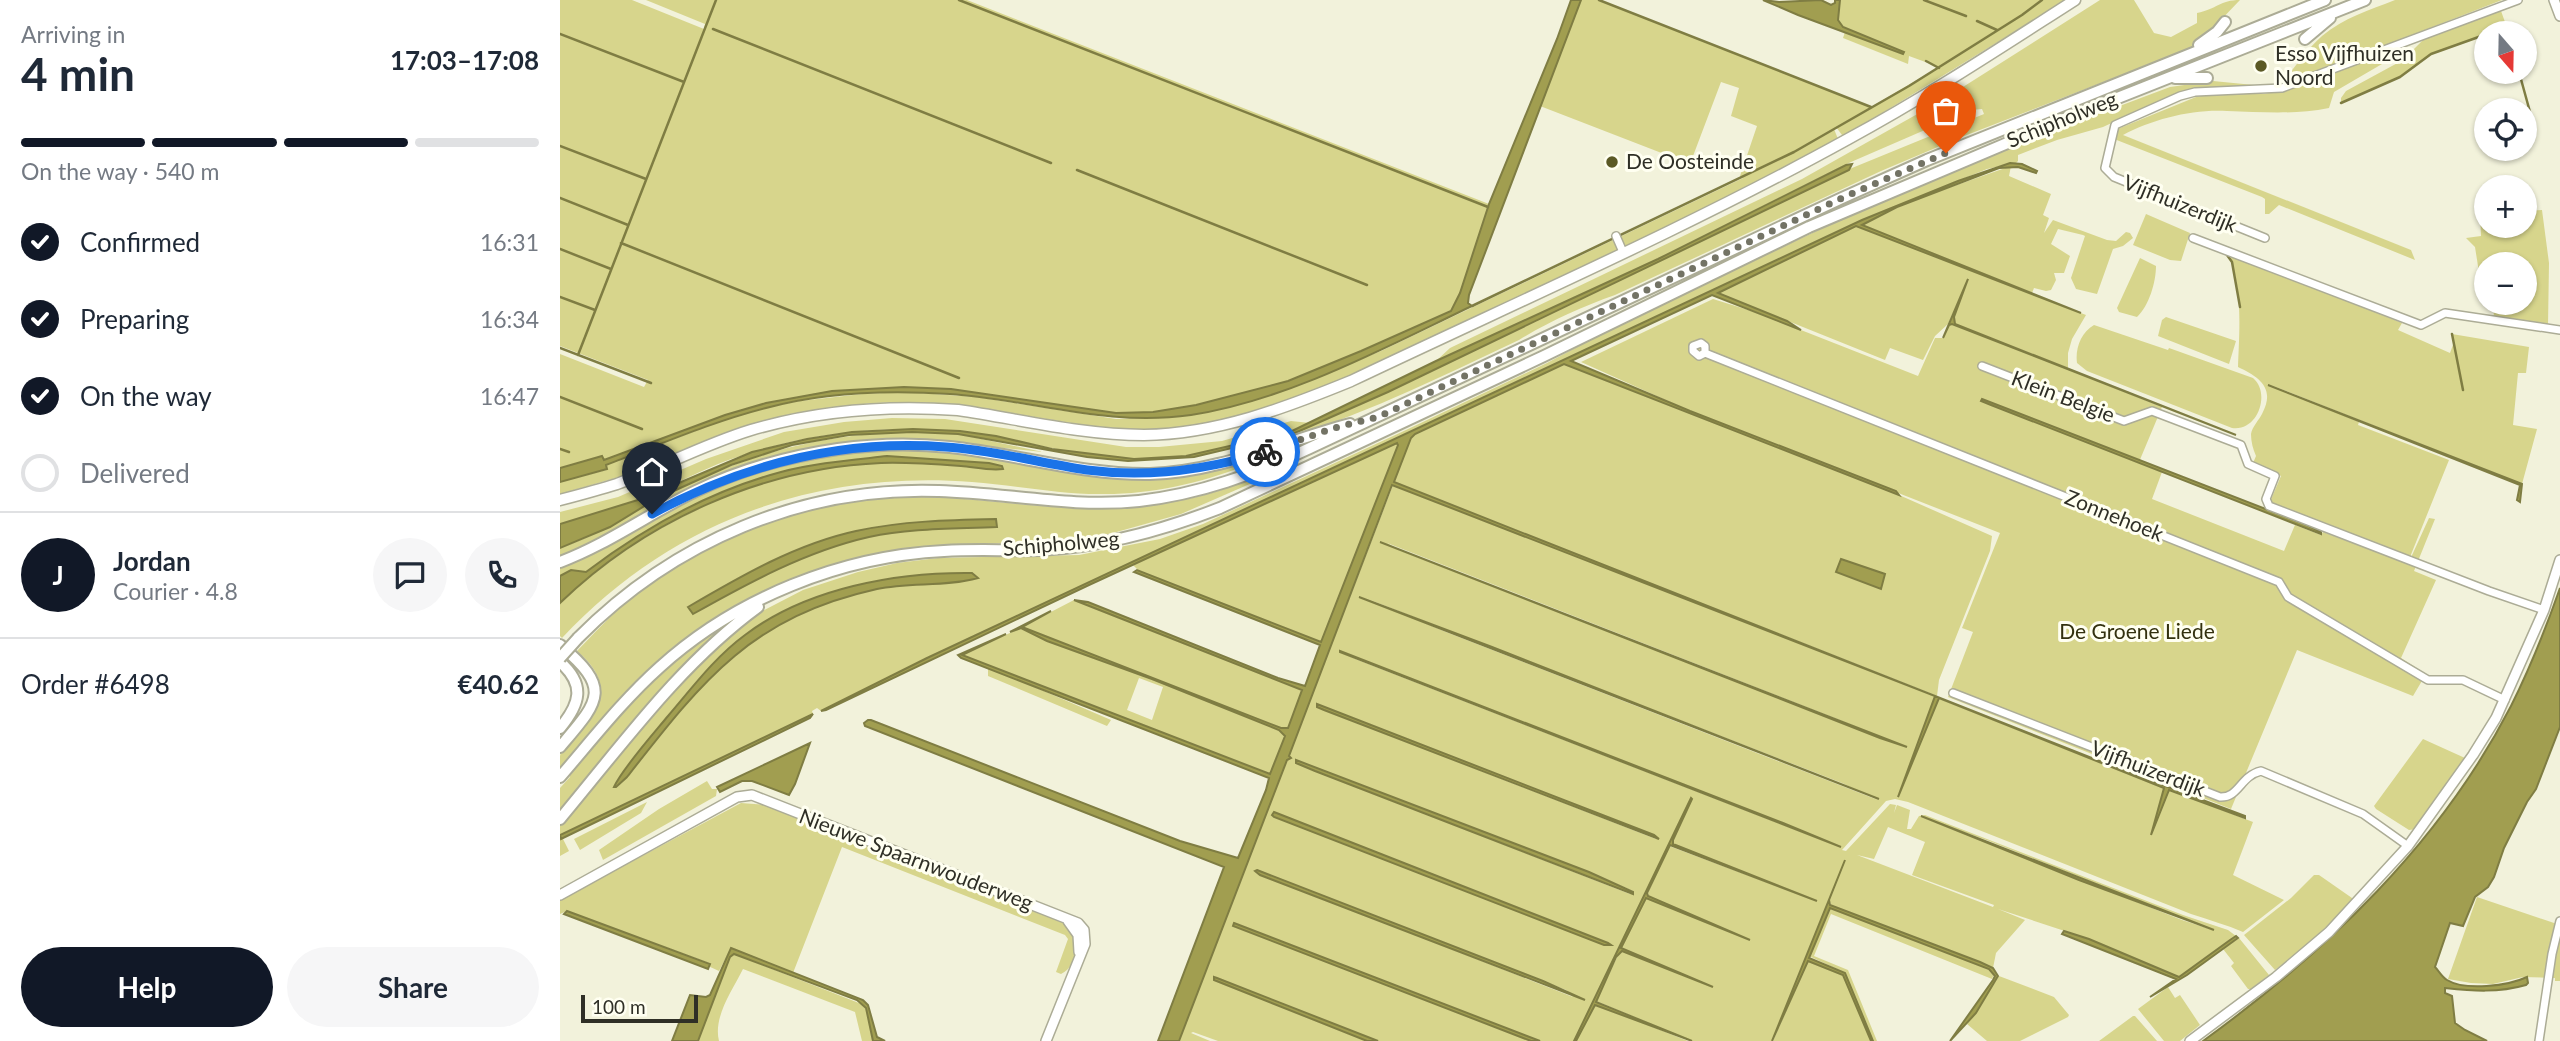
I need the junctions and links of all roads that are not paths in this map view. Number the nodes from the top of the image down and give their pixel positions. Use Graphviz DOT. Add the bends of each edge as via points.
graph roads {
  1 [pos="2074,0"];
  2 [pos="2325,0"];
  3 [pos="2365,0"];
  4 [pos="2518,0"];
  5 [pos="2554,0"];
  6 [pos="2338,11"];
  7 [pos="2560,16"];
  8 [pos="2225,22"];
  9 [pos="2305,39"];
  10 [pos="2173,61"];
  11 [pos="2169,78"];
  12 [pos="2207,78"];
  13 [pos="1616,236"];
  14 [pos="2193,237"];
  15 [pos="2265,238"];
  16 [pos="1622,249"];
  17 [pos="2560,330"];
  18 [pos="1705,353"];
  19 [pos="1982,366"];
  20 [pos="1378,417"];
  21 [pos="560,500"];
  22 [pos="2560,560"];
  23 [pos="560,562"];
  24 [pos="780,591"];
  25 [pos="2544,610"];
  26 [pos="560,645"];
  27 [pos="560,660"];
  28 [pos="1953,693"];
  29 [pos="2505,700"];
  30 [pos="560,728"];
  31 [pos="560,747"];
  32 [pos="560,777"];
  33 [pos="560,819"];
  34 [pos="2408,846"];
  35 [pos="560,895"];
  36 [pos="2560,921"];
  37 [pos="1046,1041"];
  38 [pos="2190,1041"];
  39 [pos="2539,1041"];
  1 -- 16 [label="main road" via="1848,140 1711,210"];
  2 -- 10 [label="highway, Schipholweg"];
  3 -- 6 [label="highway, Schipholweg"];
  4 -- 15 [label="street, Vijfhuizerdijk" via="2282,88 2195,92 2115,125 2105,168 2114,177"];
  5 -- 7 [label="street"];
  6 -- 9 [label="highway"];
  6 -- 11 [label="highway, Schipholweg"];
  8 -- 10 [label="highway" via="2209,40"];
  10 -- 20 [label="highway, Schipholweg" via="1854,192"];
  11 -- 12 [label="highway"];
  11 -- 24 [label="highway, Schipholweg" via="1809,227 1544,356 1182,523 1084,546 895,556 839,569"];
  13 -- 16 [label="street"];
  14 -- 17 [label="street, Vijfhuizerdijk" via="2421,325 2445,313"];
  16 -- 21 [label="main road" via="1351,381 1239,422 1177,432 1119,434 958,410 869,408 751,430 616,484"];
  18 -- 29 [label="street, Zonnehoek" via="2279,582 2288,597 2428,680 2463,680"];
  19 -- 25 [label="street, Klein Belgie" via="2124,421 2152,411 2241,445 2248,464 2275,476 2266,499 2269,506"];
  20 -- 23 [label="highway" via="1240,460 1151,474 1088,470 948,447 870,446 806,454 698,490"];
  20 -- 27 [label="highway, Schipholweg, bridge" via="1265,469 1175,495 1064,502 901,491 832,499 779,512 727,532 673,561 614,603"];
  22 -- 25 [label="street"];
  24 -- 32 [label="highway, Schipholweg" via="732,614 659,667"];
  24 -- 33 [label="highway" via="703,652"];
  25 -- 29 [label="street"];
  26 -- 31 [label="highway" via="588,671 595,690 590,712"];
  27 -- 30 [label="highway" via="578,690 576,706"];
  28 -- 34 [label="street, Vijfhuizerdijk" via="2220,797 2232,795 2250,774 2261,771 2363,814"];
  29 -- 34 [label="street" via="2473,755"];
  34 -- 38 [label="street" via="2329,932"];
  35 -- 37 [label="street, Nieuwe Spaarnwouderweg" via="727,804 767,802 1066,919 1078,935 1080,954"];
  36 -- 39 [label="street"];
}
